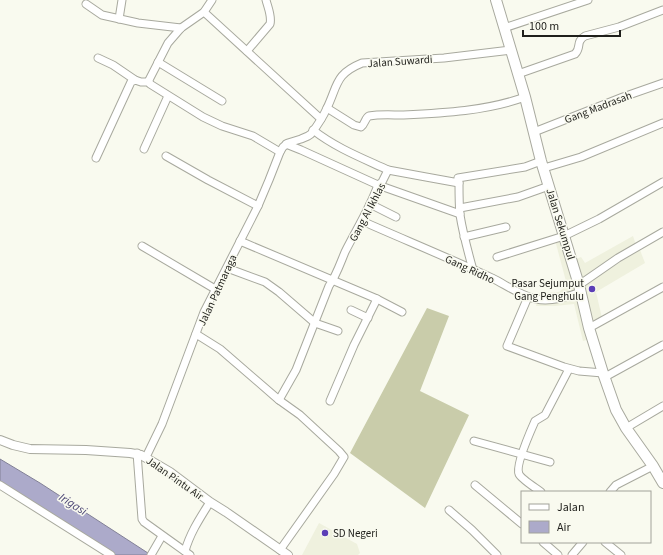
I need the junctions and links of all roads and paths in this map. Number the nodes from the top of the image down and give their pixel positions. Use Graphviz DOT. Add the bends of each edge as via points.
graph roads {
  1 [pos="122,0"];
  2 [pos="212,0"];
  3 [pos="266,0"];
  4 [pos="496,0"];
  5 [pos="588,0"];
  6 [pos="86,4"];
  7 [pos="663,10"];
  8 [pos="204,12"];
  9 [pos="119,19"];
  10 [pos="181,28"];
  11 [pos="504,28"];
  12 [pos="511,50"];
  13 [pos="247,51"];
  14 [pos="98,58"];
  15 [pos="158,62"];
  16 [pos="518,74"];
  17 [pos="135,80"];
  18 [pos="149,82"];
  19 [pos="663,83"];
  20 [pos="168,96"];
  21 [pos="524,97"];
  22 [pos="222,101"];
  23 [pos="327,108"];
  24 [pos="320,119"];
  25 [pos="663,122"];
  26 [pos="313,130"];
  27 [pos="534,132"];
  28 [pos="304,138"];
  29 [pos="286,144"];
  30 [pos="144,149"];
  31 [pos="301,150"];
  32 [pos="280,152"];
  33 [pos="166,156"];
  34 [pos="96,158"];
  35 [pos="543,165"];
  36 [pos="388,170"];
  37 [pos="663,182"];
  38 [pos="378,184"];
  39 [pos="459,184"];
  40 [pos="549,186"];
  41 [pos="370,204"];
  42 [pos="258,206"];
  43 [pos="460,211"];
  44 [pos="396,217"];
  45 [pos="362,220"];
  46 [pos="506,227"];
  47 [pos="663,232"];
  48 [pos="564,236"];
  49 [pos="464,237"];
  50 [pos="240,241"];
  51 [pos="142,246"];
  52 [pos="497,257"];
  53 [pos="227,268"];
  54 [pos="473,270"];
  55 [pos="333,280"];
  56 [pos="663,287"];
  57 [pos="580,288"];
  58 [pos="215,289"];
  59 [pos="528,297"];
  60 [pos="377,300"];
  61 [pos="351,310"];
  62 [pos="402,312"];
  63 [pos="368,318"];
  64 [pos="315,323"];
  65 [pos="589,328"];
  66 [pos="338,331"];
  67 [pos="196,334"];
  68 [pos="663,345"];
  69 [pos="569,369"];
  70 [pos="604,375"];
  71 [pos="279,400"];
  72 [pos="330,401"];
  73 [pos="663,406"];
  74 [pos="626,428"];
  75 [pos="0,440"];
  76 [pos="474,441"];
  77 [pos="137,453"];
  78 [pos="521,454"];
  79 [pos="146,457"];
  80 [pos="550,462"];
  81 [pos="653,466"];
  82 [pos="663,483"];
  83 [pos="0,485"];
  84 [pos="475,485"];
  85 [pos="540,491"];
  86 [pos="611,491"];
  87 [pos="210,502"];
  88 [pos="449,510"];
  89 [pos="521,523"];
  90 [pos="162,536"];
  91 [pos="544,543"];
  92 [pos="582,543"];
  93 [pos="606,543"];
  94 [pos="280,550"];
  95 [pos="188,553"];
  96 [pos="575,554"];
  97 [pos="111,555"];
  98 [pos="151,555"];
  99 [pos="288,555"];
  100 [pos="497,555"];
  101 [pos="558,555"];
  102 [pos="621,555"];
  1 -- 9 [label="street"];
  2 -- 8 [label="street"];
  3 -- 13 [label="street" via="271,15 270,24"];
  4 -- 11 [label="main road, Jalan Sekumpul"];
  5 -- 11 [label="street"];
  6 -- 9 [label="street" via="102,15"];
  7 -- 16 [label="street" via="619,27 585,36 579,41 579,48 575,54"];
  8 -- 10 [label="street"];
  8 -- 13 [label="street"];
  9 -- 10 [label="street"];
  10 -- 15 [label="street" via="168,43"];
  11 -- 12 [label="main road, Jalan Sekumpul"];
  12 -- 16 [label="main road, Jalan Sekumpul"];
  12 -- 23 [label="street, Jalan Suwardi" via="444,58 362,63 344,73 336,84"];
  13 -- 24 [label="street"];
  14 -- 17 [label="street"];
  15 -- 18 [label="street"];
  15 -- 22 [label="street"];
  16 -- 21 [label="main road, Jalan Sekumpul"];
  17 -- 18 [label="street"];
  17 -- 34 [label="street" via="130,84"];
  18 -- 20 [label="street"];
  19 -- 27 [label="street, Gang Madrasah"];
  20 -- 30 [label="street"];
  20 -- 32 [label="street" via="203,117 253,136"];
  21 -- 23 [label="street" via="467,110 369,116 361,127"];
  21 -- 27 [label="main road, Jalan Sekumpul"];
  23 -- 24 [label="street, Jalan Suwardi"];
  24 -- 26 [label="street, Jalan Suwardi"];
  25 -- 35 [label="street" via="582,157"];
  26 -- 28 [label="street, Jalan Suwardi"];
  26 -- 36 [label="street" via="346,151"];
  27 -- 35 [label="main road, Jalan Sekumpul"];
  28 -- 29 [label="street"];
  28 -- 31 [label="street"];
  29 -- 31 [label="street"];
  29 -- 32 [label="street, Jalan Patmaraga"];
  31 -- 38 [label="street"];
  32 -- 42 [label="street, Jalan Patmaraga"];
  33 -- 42 [label="street"];
  35 -- 39 [label="street" via="458,178"];
  35 -- 40 [label="main road, Jalan Sekumpul"];
  36 -- 38 [label="street, Gang Al Ikhlas" via="382,182"];
  36 -- 39 [label="street, Gang Al Ikhlas"];
  37 -- 48 [label="street"];
  38 -- 41 [label="street, Gang Al Ikhlas"];
  38 -- 43 [label="street"];
  39 -- 43 [label="street"];
  40 -- 43 [label="street" via="518,197"];
  40 -- 48 [label="main road, Jalan Sekumpul"];
  41 -- 44 [label="street"];
  41 -- 45 [label="street, Gang Al Ikhlas"];
  42 -- 50 [label="street, Jalan Patmaraga"];
  43 -- 49 [label="street"];
  45 -- 54 [label="street, Gang Ridho"];
  45 -- 55 [label="street, Gang Al Ikhlas"];
  46 -- 49 [label="street"];
  47 -- 57 [label="street, Gang Ridho" via="618,258"];
  48 -- 52 [label="street"];
  48 -- 57 [label="main road, Jalan Sekumpul"];
  49 -- 54 [label="street"];
  50 -- 53 [label="street, Jalan Patmaraga"];
  50 -- 55 [label="street"];
  51 -- 58 [label="street"];
  53 -- 58 [label="street, Jalan Patmaraga"];
  53 -- 64 [label="street" via="265,282"];
  54 -- 59 [label="street, Gang Ridho"];
  55 -- 60 [label="street"];
  55 -- 64 [label="street, Gang Al Ikhlas"];
  56 -- 65 [label="street"];
  57 -- 59 [label="street, Gang Ridho" via="566,298 540,300"];
  57 -- 65 [label="main road, Jalan Sekumpul"];
  58 -- 67 [label="street, Jalan Patmaraga"];
  59 -- 69 [label="street" via="507,346"];
  60 -- 62 [label="street"];
  60 -- 63 [label="street"];
  61 -- 63 [label="street"];
  63 -- 72 [label="street"];
  64 -- 66 [label="street"];
  64 -- 71 [label="street, Gang Al Ikhlas" via="296,370"];
  65 -- 70 [label="main road, Jalan Sekumpul"];
  67 -- 71 [label="street" via="220,349"];
  67 -- 79 [label="street, Jalan Patmaraga" via="162,424"];
  68 -- 70 [label="street"];
  69 -- 70 [label="street"];
  69 -- 78 [label="street" via="545,415 535,421"];
  70 -- 74 [label="main road, Jalan Sekumpul" via="616,410"];
  71 -- 94 [label="street" via="300,415 344,457"];
  73 -- 74 [label="street"];
  74 -- 81 [label="main road, Jalan Sekumpul"];
  75 -- 77 [label="street, Jalan Pintu Air" via="30,449"];
  76 -- 78 [label="street"];
  77 -- 79 [label="street, Jalan Pintu Air"];
  77 -- 90 [label="street" via="142,519"];
  78 -- 80 [label="street"];
  78 -- 85 [label="street" via="519,475"];
  79 -- 87 [label="street, Jalan Pintu Air"];
  81 -- 82 [label="main road, Jalan Sekumpul"];
  81 -- 86 [label="street" via="616,485"];
  83 -- 97 [label="street"];
  84 -- 89 [label="street"];
  87 -- 94 [label="street, Jalan Pintu Air"];
  87 -- 95 [label="street" via="187,541"];
  88 -- 100 [label="street"];
  90 -- 95 [label="street"];
  90 -- 98 [label="street"];
  91 -- 101 [label="street"];
  92 -- 96 [label="street"];
  93 -- 102 [label="street"];
  94 -- 99 [label="street, Jalan Pintu Air"];
}
